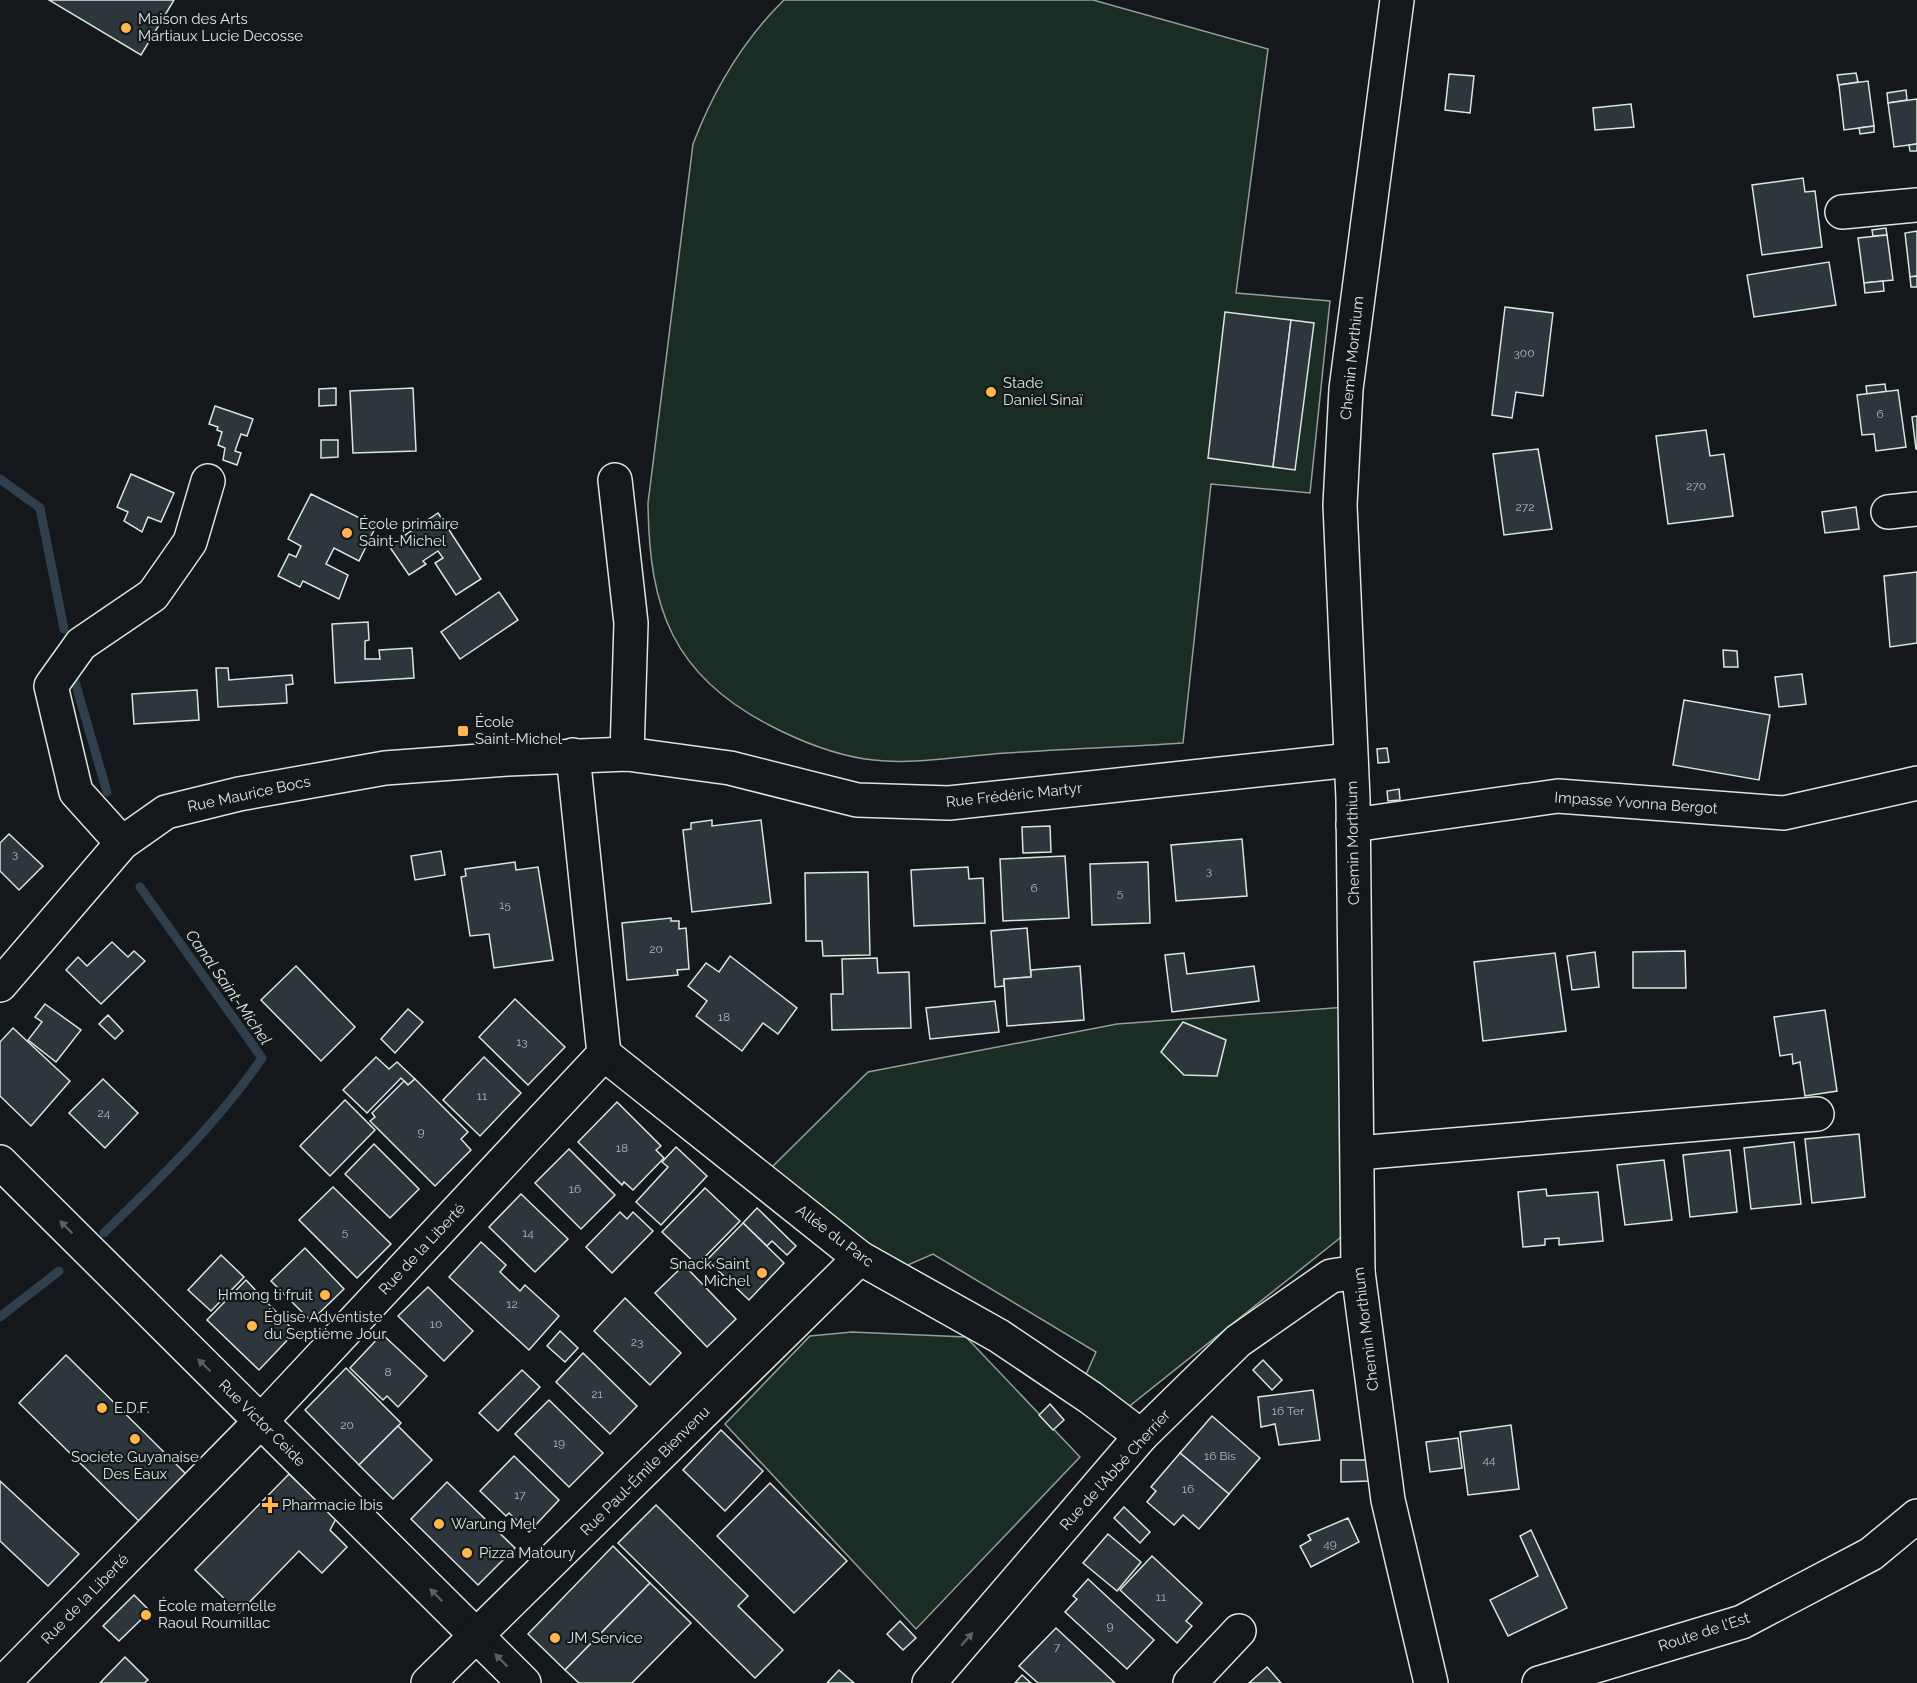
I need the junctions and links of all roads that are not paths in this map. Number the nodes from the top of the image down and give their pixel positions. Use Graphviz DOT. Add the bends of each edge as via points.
graph roads {
  1 [pos="1397,0"];
  2 [pos="1917,205"];
  3 [pos="1842,212"];
  4 [pos="615,480"];
  5 [pos="208,481"];
  6 [pos="627,754"];
  7 [pos="573,755"];
  8 [pos="1351,760"];
  9 [pos="1917,783"];
  10 [pos="1353,825"];
  11 [pos="122,843"];
  12 [pos="0,985"];
  13 [pos="604,1054"];
  14 [pos="1817,1114"];
  15 [pos="1358,1154"];
  16 [pos="0,1162"];
  17 [pos="861,1258"];
  18 [pos="1358,1272"];
  19 [pos="261,1421"];
  20 [pos="1141,1436"];
  21 [pos="1917,1516"];
  22 [pos="1239,1631"];
  23 [pos="477,1637"];
  24 [pos="3,1683"];
  25 [pos="428,1683"];
  26 [pos="524,1683"];
  27 [pos="929,1683"];
  28 [pos="1190,1683"];
  29 [pos="1431,1683"];
  30 [pos="1539,1683"];
  1 -- 8 [label="street, Chemin Morthium" via="1346,389 1340,505"];
  2 -- 3 [label="street"];
  4 -- 6 [label="street" via="631,623"];
  5 -- 11 [label="street" via="190,542 153,595 81,644 51,686 76,792"];
  6 -- 7 [label="street, Rue Frédéric Martyr"];
  6 -- 8 [label="street, Rue Frédéric Martyr" via="730,768 857,800 949,803"];
  7 -- 11 [label="street, Rue Maurice Bocs" via="385,768 239,794 166,812"];
  7 -- 13 [label="street"];
  8 -- 10 [label="street, Chemin Morthium"];
  9 -- 10 [label="street, Impasse Yvonna Bergot" via="1784,813 1558,796"];
  10 -- 15 [label="street, Chemin Morthium"];
  11 -- 12 [label="street, Rue Maurice Bocs"];
  13 -- 17 [label="street, Allée du Parc"];
  13 -- 19 [label="street, Rue de la Liberté"];
  14 -- 15 [label="street"];
  15 -- 18 [label="street, Chemin Morthium"];
  19 -- 16 [label="street, Rue Victor Ceide, one-way"];
  17 -- 20 [label="street, Allée du Parc" via="999,1336"];
  17 -- 23 [label="street, Rue Paul-Émile Bienvenu"];
  18 -- 20 [label="street, Rue de l'Abbé Cherrier" via="1331,1276 1238,1341"];
  18 -- 29 [label="street, Chemin Morthium" via="1388,1500"];
  23 -- 19 [label="street, Rue Victor Ceide, one-way"];
  19 -- 24 [label="street, Rue de la Liberté"];
  27 -- 20 [label="street, Rue de l'Abbé Cherrier, one-way"];
  21 -- 30 [label="street, Route de l'Est" via="1871,1554 1742,1622"];
  22 -- 28 [label="street"];
  23 -- 25 [label="street, Rue Paul-Émile Bienvenu"];
  26 -- 23 [label="street, Rue Victor Ceide, one-way"];
}
